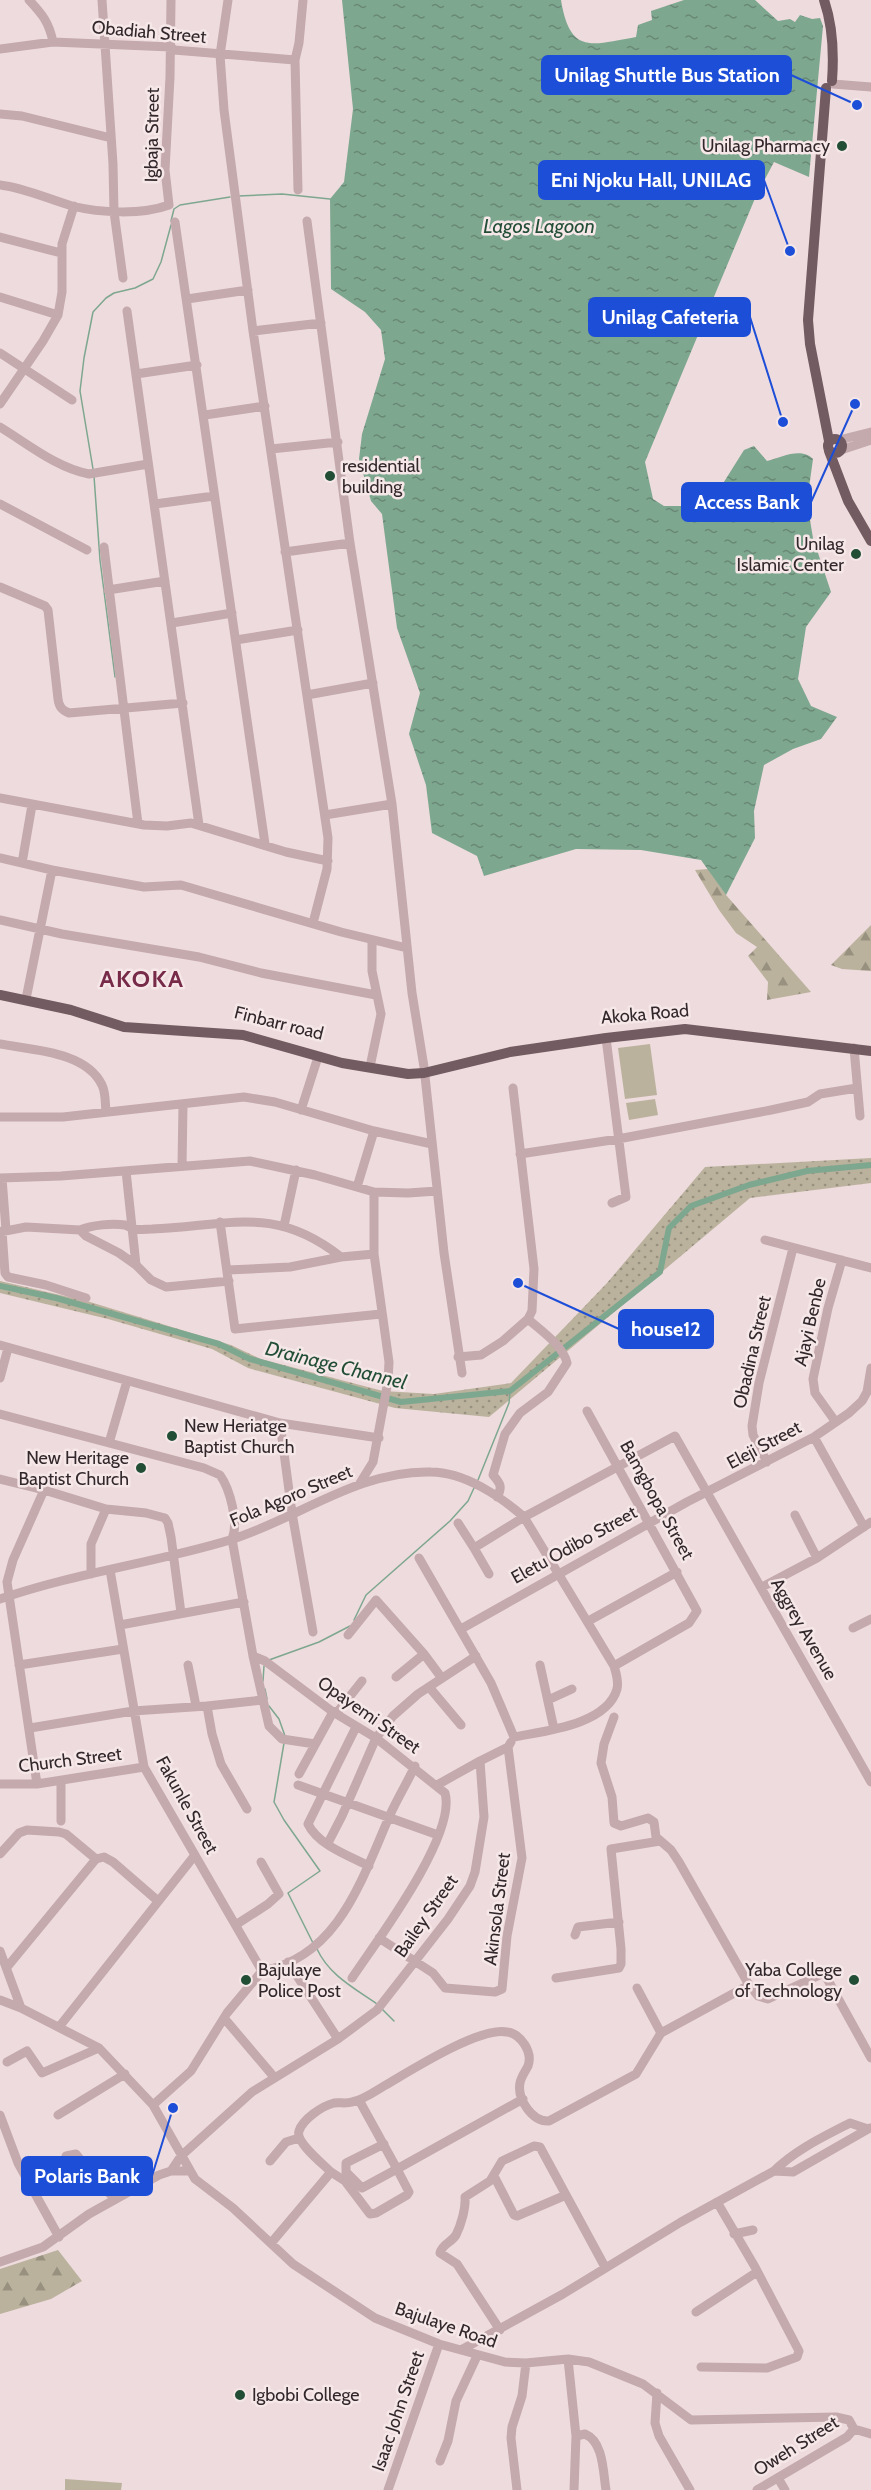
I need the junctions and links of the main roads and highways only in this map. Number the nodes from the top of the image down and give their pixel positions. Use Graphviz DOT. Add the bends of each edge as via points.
graph roads {
  1 [pos="818,0"];
  2 [pos="824,0"];
  3 [pos="830,84"];
  4 [pos="835,446"];
  5 [pos="871,530"];
  6 [pos="871,542"];
  7 [pos="0,989"];
  8 [pos="0,995"];
  9 [pos="685,1027"];
  10 [pos="871,1049"];
  11 [pos="424,1070"];
  12 [pos="409,1071"];
  1 -- 3 [label="main road"];
  2 -- 3 [label="main road" via="833,46"];
  3 -- 4 [label="main road" via="814,320"];
  4 -- 5 [label="main road" via="846,483"];
  4 -- 6 [label="main road" via="848,501"];
  7 -- 12 [label="main road, Finbarr road" via="74,1004 126,1021 246,1029"];
  8 -- 12 [label="main road, Finbarr road" via="71,1010 112,1024 227,1032 359,1066"];
  9 -- 10 [label="main road"];
  9 -- 10 [label="main road, Akoka Road" via="802,1035"];
  9 -- 11 [label="main road" via="510,1052"];
  9 -- 11 [label="main road, Akoka Road" via="528,1043"];
  11 -- 12 [label="main road"];
}
